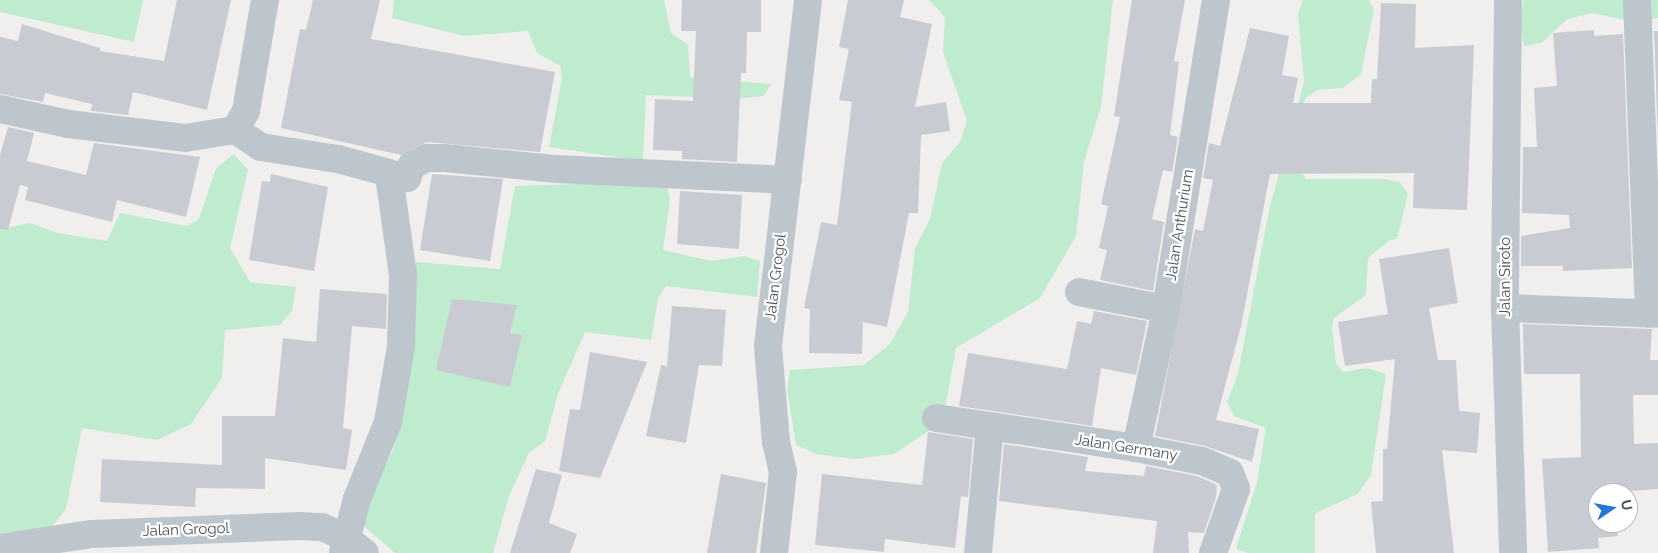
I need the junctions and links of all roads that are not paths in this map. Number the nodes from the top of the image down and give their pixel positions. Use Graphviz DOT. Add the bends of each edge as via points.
graph roads {
  1 [pos="265,0"];
  2 [pos="808,0"];
  3 [pos="1216,0"];
  4 [pos="1508,0"];
  5 [pos="1637,0"];
  6 [pos="0,109"];
  7 [pos="235,130"];
  8 [pos="389,175"];
  9 [pos="788,180"];
  10 [pos="1079,292"];
  11 [pos="1505,308"];
  12 [pos="1166,310"];
  13 [pos="1654,314"];
  14 [pos="936,418"];
  15 [pos="990,427"];
  16 [pos="1136,448"];
  17 [pos="0,548"];
  18 [pos="351,548"];
  19 [pos="774,553"];
  20 [pos="978,553"];
  21 [pos="1213,553"];
  22 [pos="1513,553"];
  1 -- 7 [label="street" via="246,111"];
  2 -- 9 [label="street, Jalan Grogol"];
  3 -- 12 [label="street, Jalan Anthurium"];
  4 -- 11 [label="street, Jalan Siroto"];
  5 -- 13 [label="street"];
  6 -- 7 [label="street" via="68,124 185,138"];
  7 -- 8 [label="street" via="261,147 338,160"];
  8 -- 9 [label="street" via="407,178 412,165 427,158 445,158 556,170"];
  8 -- 18 [label="street" via="403,275 401,347 388,422"];
  9 -- 19 [label="street, Jalan Grogol" via="768,346 776,442 783,472"];
  10 -- 12 [label="street"];
  11 -- 13 [label="street"];
  11 -- 22 [label="street, Jalan Siroto"];
  12 -- 16 [label="street, Jalan Anthurium"];
  14 -- 15 [label="street, Jalan Germany"];
  15 -- 16 [label="street, Jalan Germany"];
  15 -- 20 [label="street"];
  16 -- 21 [label="street, Jalan Germany" via="1202,461 1230,473 1236,489"];
  17 -- 18 [label="street, Jalan Grogol" via="92,534 300,526 322,528"];
}
